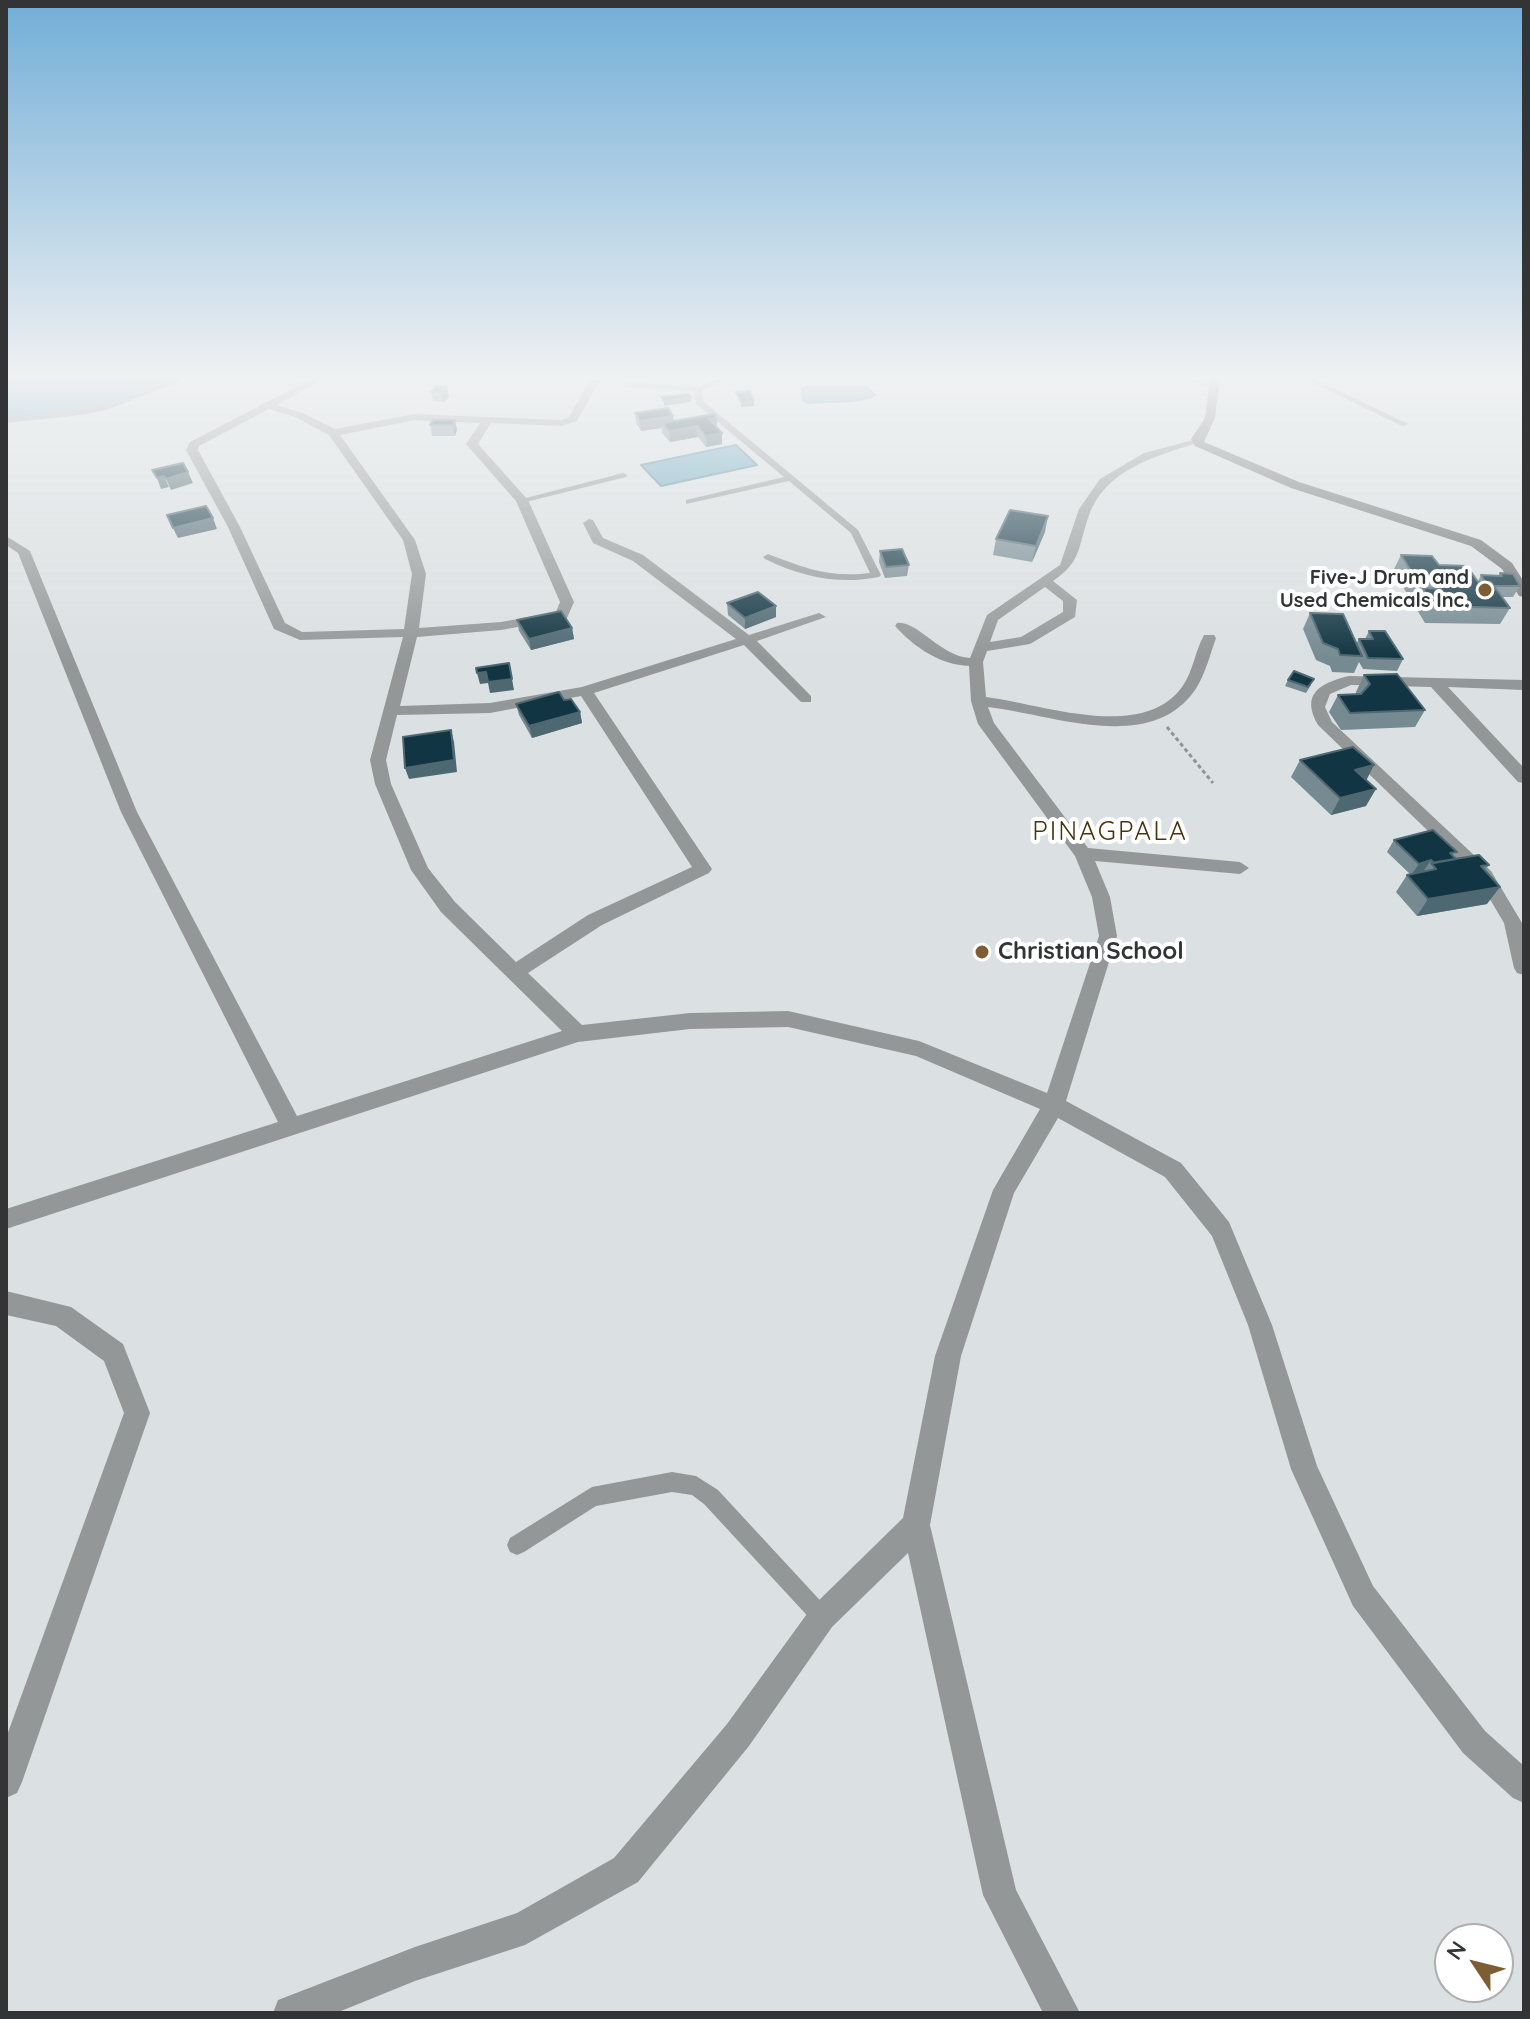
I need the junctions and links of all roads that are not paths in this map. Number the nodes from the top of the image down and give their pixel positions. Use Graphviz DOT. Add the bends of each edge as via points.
graph roads {
  1 [pos="204,472"];
  2 [pos="361,472"];
  3 [pos="495,472"];
  4 [pos="783,472"];
  5 [pos="1119,472"];
  6 [pos="1265,472"];
  7 [pos="623,475"];
  8 [pos="790,478"];
  9 [pos="522,500"];
  10 [pos="689,502"];
  11 [pos="589,523"];
  12 [pos="6,540"];
  13 [pos="768,557"];
  14 [pos="1046,582"];
  15 [pos="1524,593"];
  16 [pos="819,617"];
  17 [pos="902,626"];
  18 [pos="411,633"];
  19 [pos="1209,638"];
  20 [pos="748,641"];
  21 [pos="978,655"];
  22 [pos="1435,682"];
  23 [pos="1524,685"];
  24 [pos="585,691"];
  25 [pos="806,699"];
  26 [pos="979,701"];
  27 [pos="389,711"];
  28 [pos="1524,778"];
  29 [pos="1083,854"];
  30 [pos="1240,868"];
  31 [pos="1524,968"];
  32 [pos="514,973"];
  33 [pos="578,1034"];
  34 [pos="1054,1105"];
  35 [pos="291,1125"];
  36 [pos="6,1219"];
  37 [pos="6,1303"];
  38 [pos="916,1525"];
  39 [pos="517,1545"];
  40 [pos="822,1617"];
  41 [pos="6,1782"];
  42 [pos="1524,1787"];
  43 [pos="291,2013"];
  44 [pos="1062,2013"];
  1 -- 18 [label="street" via="279,626 300,636"];
  2 -- 18 [label="street" via="409,540 419,574"];
  3 -- 9 [label="street"];
  4 -- 8 [label="lane"];
  5 -- 14 [label="street" via="1102,483 1085,509 1072,556"];
  6 -- 15 [label="main road" via="1476,543 1507,566"];
  7 -- 9 [label="lane"];
  8 -- 10 [label="lane"];
  8 -- 13 [label="lane" via="855,532 876,575 810,575"];
  9 -- 18 [label="street" via="567,602 562,615"];
  11 -- 20 [label="street" via="598,540 638,558"];
  12 -- 35 [label="street" via="24,551 129,812"];
  14 -- 21 [label="street" via="992,618"];
  14 -- 21 [label="street" via="1070,600 1070,614 1025,641"];
  16 -- 20 [label="street"];
  17 -- 21 [label="street" via="945,660 959,664"];
  18 -- 27 [label="street"];
  19 -- 26 [label="street" via="1187,690 1158,715 1107,721"];
  20 -- 24 [label="street"];
  20 -- 25 [label="street"];
  21 -- 26 [label="street"];
  22 -- 23 [label="street"];
  22 -- 28 [label="street"];
  22 -- 31 [label="street" via="1349,680 1325,690 1316,701 1317,713 1485,875 1513,923"];
  24 -- 27 [label="street" via="490,708"];
  24 -- 32 [label="street" via="703,869 595,920"];
  26 -- 29 [label="street" via="986,724"];
  27 -- 32 [label="street" via="378,760 420,870 448,907"];
  29 -- 30 [label="street"];
  29 -- 34 [label="street" via="1101,897 1108,936"];
  32 -- 33 [label="street"];
  33 -- 34 [label="street" via="690,1021 788,1019 919,1049"];
  33 -- 35 [label="street"];
  34 -- 38 [label="street" via="1004,1190 948,1356"];
  34 -- 42 [label="street" via="1173,1170 1221,1230 1260,1325 1305,1469 1363,1596 1474,1742"];
  35 -- 36 [label="street"];
  37 -- 41 [label="street" via="62,1315 114,1353 137,1413"];
  38 -- 40 [label="street"];
  38 -- 44 [label="street" via="1000,1895"];
  39 -- 40 [label="lane" via="592,1497 672,1482 696,1486"];
  40 -- 43 [label="street" via="738,1735 626,1870 525,1928"];
}
